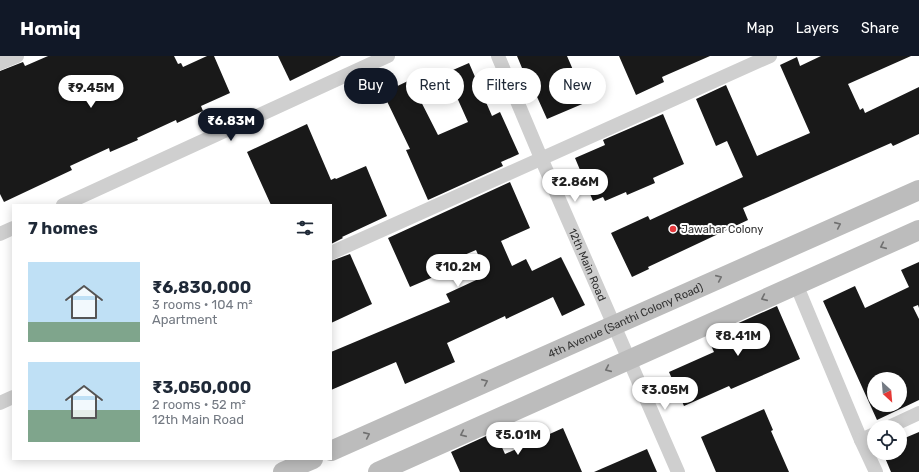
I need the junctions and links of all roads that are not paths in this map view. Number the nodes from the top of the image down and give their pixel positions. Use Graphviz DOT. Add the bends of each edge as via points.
graph roads {
  1 [pos="17,56"];
  2 [pos="388,56"];
  3 [pos="498,56"];
  4 [pos="770,56"];
  5 [pos="0,63"];
  6 [pos="541,158"];
  7 [pos="919,190"];
  8 [pos="64,204"];
  9 [pos="12,228"];
  10 [pos="919,230"];
  11 [pos="0,234"];
  12 [pos="332,253"];
  13 [pos="796,284"];
  14 [pos="614,325"];
  15 [pos="629,359"];
  16 [pos="12,397"];
  17 [pos="0,403"];
  18 [pos="919,413"];
  19 [pos="904,420"];
  20 [pos="867,437"];
  21 [pos="861,440"];
  22 [pos="332,451"];
  23 [pos="311,460"];
  24 [pos="283,472"];
  25 [pos="378,472"];
  26 [pos="678,472"];
  27 [pos="876,472"];
  1 -- 5 [label="street"];
  2 -- 8 [label="street"];
  3 -- 6 [label="street, 12th Main Road"];
  4 -- 6 [label="street"];
  6 -- 12 [label="street"];
  6 -- 14 [label="street, 12th Main Road"];
  14 -- 7 [label="street, 4th Avenue (Santhi Colony Road), one-way"];
  9 -- 11 [label="street"];
  10 -- 13 [label="street, one-way"];
  13 -- 15 [label="street, one-way"];
  13 -- 21 [label="street"];
  14 -- 15 [label="street, 12th Main Road"];
  22 -- 14 [label="street, 4th Avenue (Santhi Colony Road), one-way"];
  15 -- 25 [label="street, one-way"];
  15 -- 26 [label="street, 12th Main Road"];
  16 -- 17 [label="street"];
  18 -- 19 [label="street"];
  20 -- 21 [label="street"];
  21 -- 27 [label="street"];
  23 -- 24 [label="street"];
}
